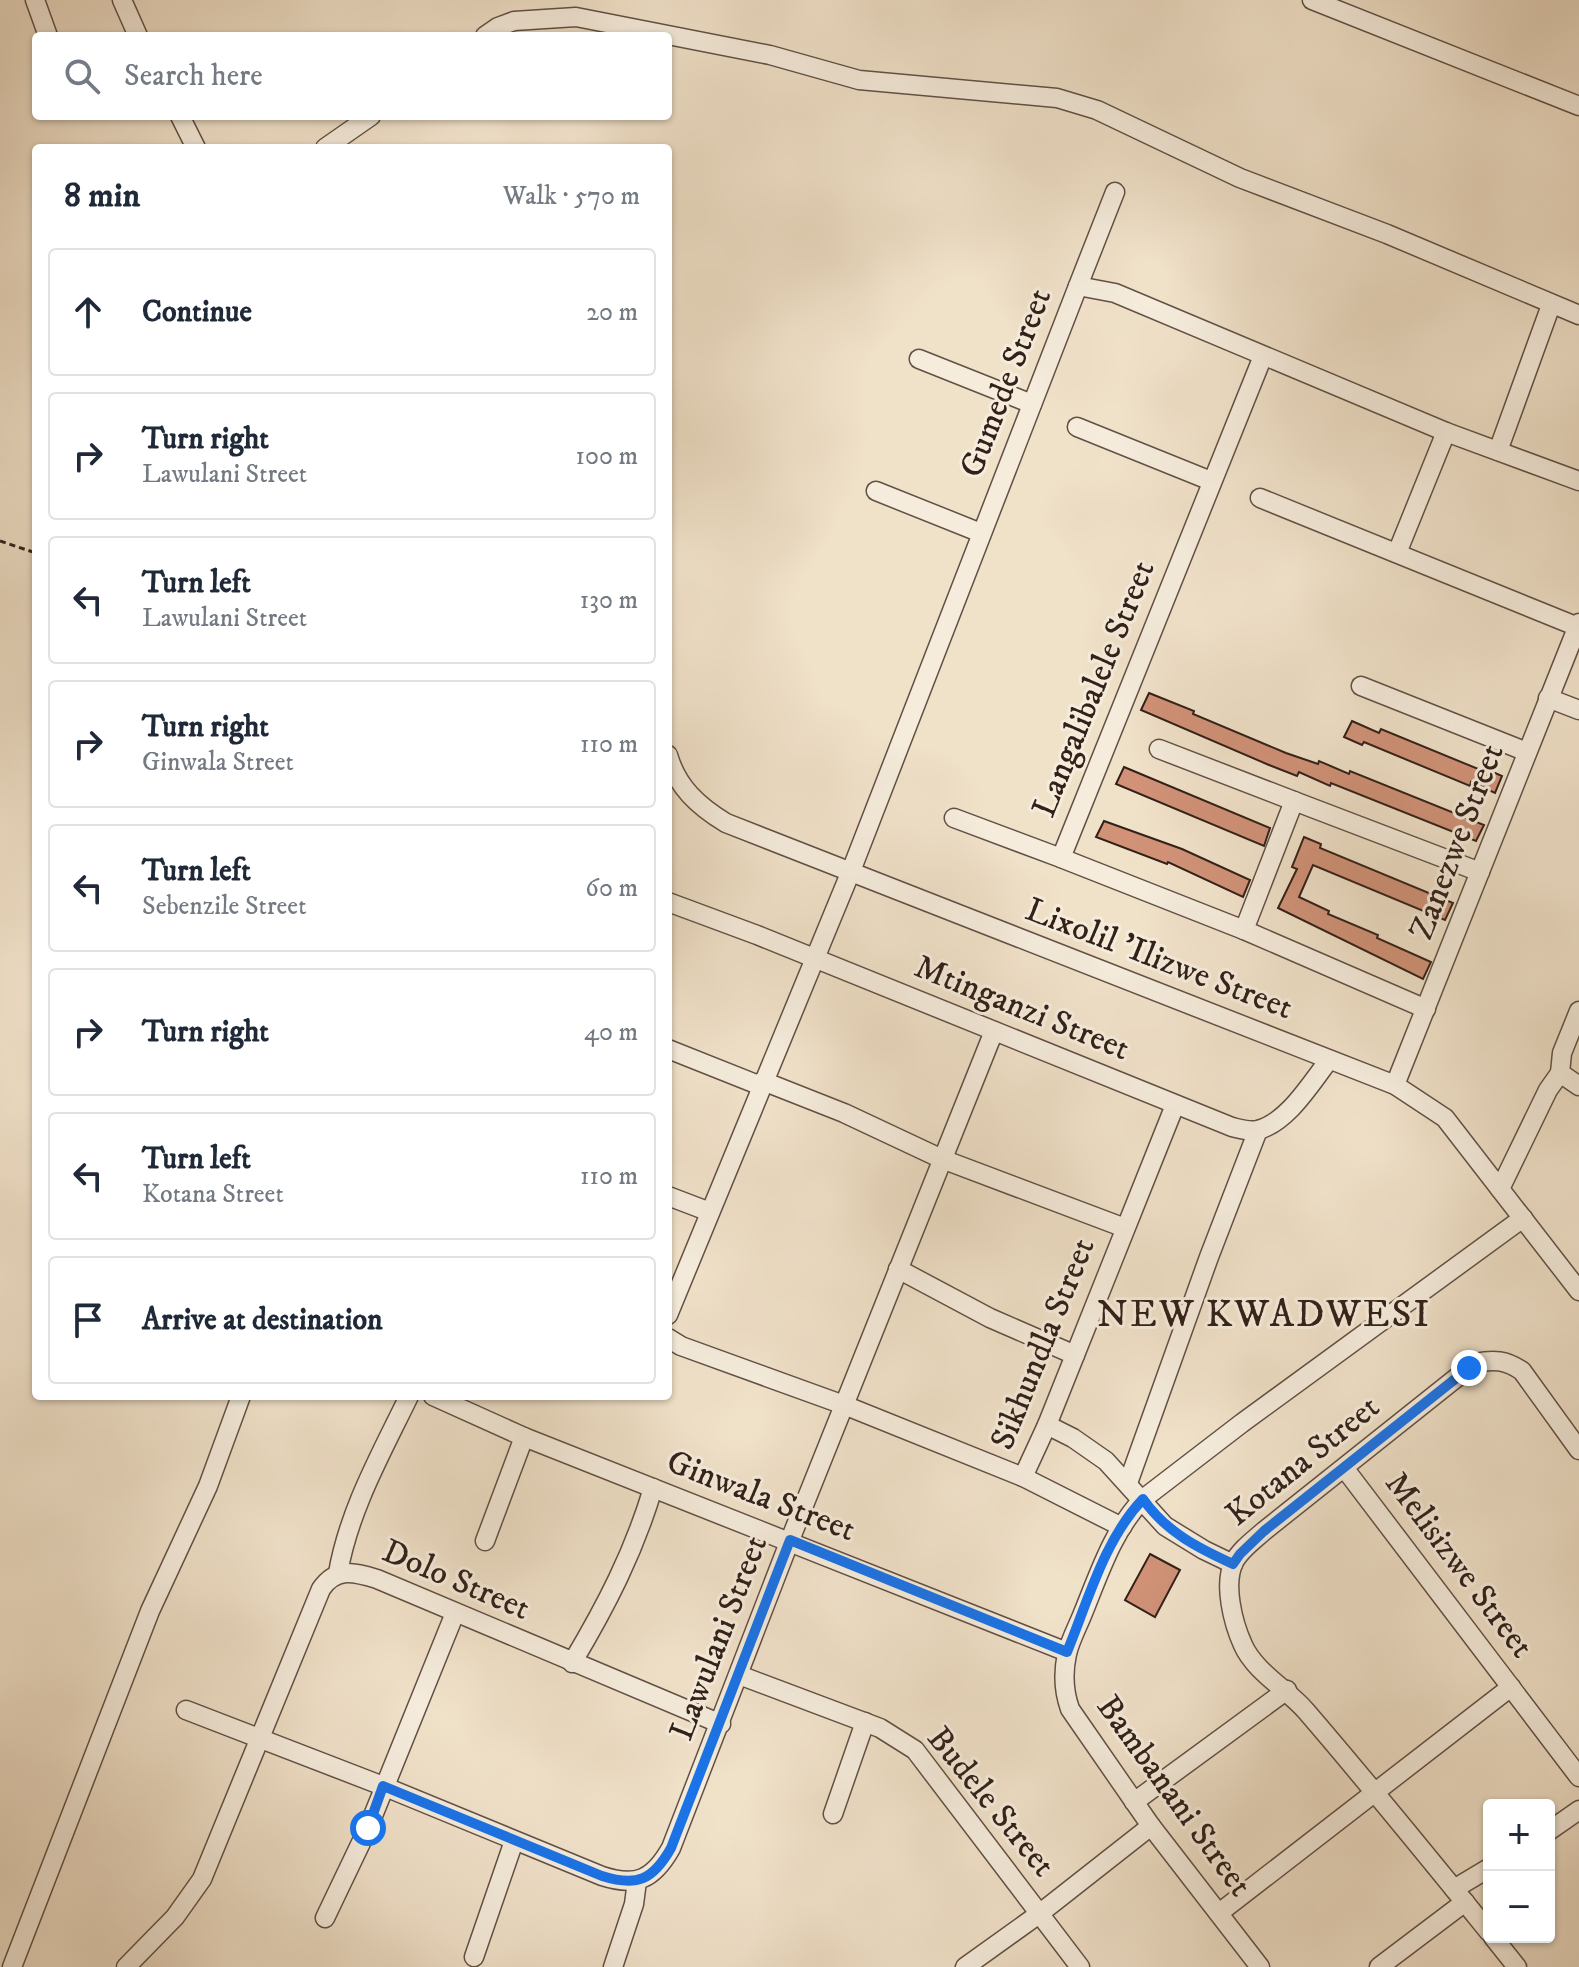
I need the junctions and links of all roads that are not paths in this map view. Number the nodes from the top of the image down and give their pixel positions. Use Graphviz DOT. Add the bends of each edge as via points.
graph roads {
  1 [pos="35,0"];
  2 [pos="122,0"];
  3 [pos="1312,0"];
  4 [pos="47,32"];
  5 [pos="136,32"];
  6 [pos="491,32"];
  7 [pos="653,32"];
  8 [pos="672,36"];
  9 [pos="1579,106"];
  10 [pos="182,120"];
  11 [pos="365,120"];
  12 [pos="194,144"];
  13 [pos="331,144"];
  14 [pos="1115,192"];
  15 [pos="1078,286"];
  16 [pos="1551,305"];
  17 [pos="1579,315"];
  18 [pos="1263,356"];
  19 [pos="919,359"];
  20 [pos="1032,404"];
  21 [pos="1077,427"];
  22 [pos="1446,432"];
  23 [pos="1498,451"];
  24 [pos="1211,481"];
  25 [pos="1579,481"];
  26 [pos="876,491"];
  27 [pos="1260,498"];
  28 [pos="981,533"];
  29 [pos="1397,553"];
  30 [pos="1578,625"];
  31 [pos="1361,686"];
  32 [pos="1548,698"];
  33 [pos="1579,710"];
  34 [pos="1159,749"];
  35 [pos="1527,752"];
  36 [pos="672,766"];
  37 [pos="672,793"];
  38 [pos="694,801"];
  39 [pos="1294,801"];
  40 [pos="954,818"];
  41 [pos="1061,858"];
  42 [pos="851,871"];
  43 [pos="1480,872"];
  44 [pos="672,904"];
  45 [pos="1244,930"];
  46 [pos="813,957"];
  47 [pos="1426,1009"];
  48 [pos="1579,1011"];
  49 [pos="994,1031"];
  50 [pos="672,1050"];
  51 [pos="1329,1060"];
  52 [pos="1560,1073"];
  53 [pos="762,1084"];
  54 [pos="1395,1085"];
  55 [pos="1579,1086"];
  56 [pos="1175,1105"];
  57 [pos="1258,1130"];
  58 [pos="942,1159"];
  59 [pos="1500,1189"];
  60 [pos="672,1198"];
  61 [pos="710,1212"];
  62 [pos="1523,1218"];
  63 [pos="1125,1228"];
  64 [pos="898,1269"];
  65 [pos="1579,1291"];
  66 [pos="672,1305"];
  67 [pos="672,1340"];
  68 [pos="1075,1355"];
  69 [pos="240,1400"];
  70 [pos="407,1400"];
  71 [pos="442,1400"];
  72 [pos="844,1405"];
  73 [pos="1047,1425"];
  74 [pos="524,1437"];
  75 [pos="1579,1450"];
  76 [pos="1345,1469"];
  77 [pos="1023,1477"];
  78 [pos="1128,1483"];
  79 [pos="653,1488"];
  80 [pos="1143,1499"];
  81 [pos="1122,1527"];
  82 [pos="790,1540"];
  83 [pos="485,1541"];
  84 [pos="1233,1564"];
  85 [pos="338,1573"];
  86 [pos="455,1613"];
  87 [pos="1067,1652"];
  88 [pos="572,1663"];
  89 [pos="739,1675"];
  90 [pos="1511,1687"];
  91 [pos="1287,1690"];
  92 [pos="186,1710"];
  93 [pos="865,1722"];
  94 [pos="721,1724"];
  95 [pos="261,1740"];
  96 [pos="1579,1777"];
  97 [pos="383,1786"];
  98 [pos="1374,1795"];
  99 [pos="1134,1802"];
  100 [pos="1579,1810"];
  101 [pos="833,1814"];
  102 [pos="1151,1826"];
  103 [pos="1555,1827"];
  104 [pos="514,1841"];
  105 [pos="1486,1871"];
  106 [pos="637,1881"];
  107 [pos="1459,1895"];
  108 [pos="1219,1913"];
  109 [pos="1039,1914"];
  110 [pos="325,1918"];
  111 [pos="1483,1925"];
  112 [pos="1498,1943"];
  113 [pos="474,1957"];
  114 [pos="12,1967"];
  115 [pos="126,1967"];
  116 [pos="613,1967"];
  117 [pos="965,1967"];
  118 [pos="1080,1967"];
  119 [pos="1260,1967"];
  120 [pos="1379,1967"];
  121 [pos="1517,1967"];
  1 -- 4 [label="street"];
  2 -- 5 [label="street"];
  3 -- 9 [label="street"];
  6 -- 7 [label="street" via="514,21 576,17"];
  8 -- 16 [label="street" via="859,80 1057,98 1097,110 1240,178"];
  10 -- 12 [label="street"];
  11 -- 13 [label="street"];
  14 -- 15 [label="street"];
  15 -- 18 [label="street, Gumede Street" via="1115,293"];
  15 -- 20 [label="street, Gumede Street"];
  16 -- 17 [label="street"];
  16 -- 23 [label="street"];
  18 -- 22 [label="street, Gumede Street"];
  18 -- 24 [label="street, Langalibalele Street"];
  19 -- 20 [label="street"];
  20 -- 28 [label="street, Gumede Street"];
  21 -- 24 [label="street"];
  22 -- 23 [label="street, Gumede Street"];
  22 -- 29 [label="street"];
  23 -- 25 [label="street, Gumede Street"];
  24 -- 41 [label="street, Langalibalele Street"];
  26 -- 28 [label="street"];
  27 -- 29 [label="street"];
  28 -- 42 [label="street, Gumede Street"];
  29 -- 30 [label="street"];
  30 -- 32 [label="street, Zanezwe Street"];
  31 -- 35 [label="street"];
  32 -- 33 [label="street"];
  32 -- 35 [label="street, Zanezwe Street"];
  34 -- 39 [label="street"];
  35 -- 43 [label="street, Zanezwe Street"];
  36 -- 38 [label="street, Lixolil 'Ilizwe Street"];
  37 -- 38 [label="street"];
  38 -- 42 [label="street, Lixolil 'Ilizwe Street" via="726,823"];
  39 -- 43 [label="street"];
  39 -- 45 [label="street"];
  40 -- 41 [label="street"];
  41 -- 45 [label="street, Langalibalele Street"];
  42 -- 46 [label="street"];
  42 -- 51 [label="street, Lixolil 'Ilizwe Street"];
  43 -- 47 [label="street, Zanezwe Street"];
  44 -- 46 [label="street, Mtinganzi Street"];
  45 -- 47 [label="street, Langalibalele Street"];
  46 -- 49 [label="street, Mtinganzi Street"];
  46 -- 53 [label="street"];
  47 -- 54 [label="street, Zanezwe Street"];
  48 -- 52 [label="street"];
  49 -- 56 [label="street, Mtinganzi Street"];
  49 -- 58 [label="street, Lawulani Street"];
  50 -- 53 [label="street"];
  51 -- 54 [label="street, Lixolil 'Ilizwe Street"];
  51 -- 57 [label="street" via="1290,1109"];
  52 -- 55 [label="street"];
  52 -- 59 [label="street"];
  53 -- 58 [label="street" via="844,1113"];
  53 -- 61 [label="street"];
  54 -- 59 [label="street, Lixolil 'Ilizwe Street" via="1445,1118"];
  56 -- 57 [label="street, Mtinganzi Street" via="1232,1127"];
  56 -- 63 [label="street, Sikhundla Street"];
  57 -- 78 [label="street"];
  58 -- 63 [label="street"];
  58 -- 64 [label="street, Lawulani Street"];
  59 -- 62 [label="street, Lixolil 'Ilizwe Street"];
  60 -- 61 [label="street"];
  61 -- 66 [label="street"];
  62 -- 65 [label="street, Lixolil 'Ilizwe Street"];
  62 -- 80 [label="street"];
  63 -- 68 [label="street, Sikhundla Street"];
  64 -- 68 [label="street"];
  64 -- 72 [label="street, Lawulani Street"];
  67 -- 72 [label="street, Sikhundla Street"];
  68 -- 73 [label="street, Sikhundla Street"];
  69 -- 114 [label="street" via="208,1486 150,1611"];
  70 -- 85 [label="street" via="354,1511"];
  71 -- 74 [label="street, Ginwala Street"];
  72 -- 77 [label="street, Sikhundla Street"];
  72 -- 82 [label="street, Lawulani Street"];
  73 -- 77 [label="street, Sikhundla Street"];
  73 -- 78 [label="street" via="1092,1449"];
  74 -- 79 [label="street, Ginwala Street"];
  74 -- 83 [label="street"];
  75 -- 76 [label="street, Kotana Street" via="1522,1371 1500,1360 1485,1361 1469,1368"];
  76 -- 84 [label="street, Kotana Street" via="1264,1531"];
  76 -- 90 [label="street, Melisizwe Street"];
  77 -- 81 [label="street"];
  78 -- 80 [label="street"];
  79 -- 82 [label="street, Ginwala Street"];
  79 -- 88 [label="street" via="621,1578"];
  80 -- 81 [label="street"];
  80 -- 84 [label="street" via="1165,1526"];
  81 -- 87 [label="street"];
  82 -- 87 [label="street, Ginwala Street"];
  82 -- 89 [label="street, Lawulani Street"];
  84 -- 91 [label="street, Kotana Street" via="1230,1589 1244,1647"];
  85 -- 86 [label="street, Dolo Street" via="377,1579"];
  85 -- 95 [label="street, Dolo Street" via="321,1589"];
  86 -- 88 [label="street, Dolo Street"];
  86 -- 97 [label="street"];
  87 -- 99 [label="street, Bambanani Street" via="1070,1709"];
  88 -- 94 [label="street, Dolo Street"];
  89 -- 93 [label="street, Budele Street"];
  89 -- 94 [label="street, Lawulani Street"];
  90 -- 96 [label="street, Melisizwe Street"];
  90 -- 98 [label="street"];
  91 -- 98 [label="street, Kotana Street"];
  91 -- 99 [label="street"];
  92 -- 95 [label="street"];
  93 -- 101 [label="street"];
  93 -- 109 [label="street, Budele Street" via="915,1750"];
  94 -- 106 [label="street, Lawulani Street" via="671,1848 657,1869"];
  95 -- 97 [label="street"];
  95 -- 115 [label="street, Dolo Street" via="202,1879 175,1917"];
  97 -- 104 [label="street"];
  97 -- 110 [label="street"];
  98 -- 107 [label="street, Kotana Street"];
  98 -- 108 [label="street"];
  99 -- 102 [label="street, Bambanani Street"];
  100 -- 103 [label="street"];
  102 -- 108 [label="street, Bambanani Street"];
  102 -- 109 [label="street"];
  104 -- 106 [label="street" via="602,1876"];
  104 -- 113 [label="street"];
  105 -- 107 [label="street"];
  106 -- 116 [label="street"];
  107 -- 111 [label="street, Kotana Street"];
  107 -- 120 [label="street"];
  108 -- 119 [label="street, Bambanani Street"];
  109 -- 117 [label="street"];
  109 -- 118 [label="street, Budele Street"];
  112 -- 121 [label="street, Kotana Street"];
}
